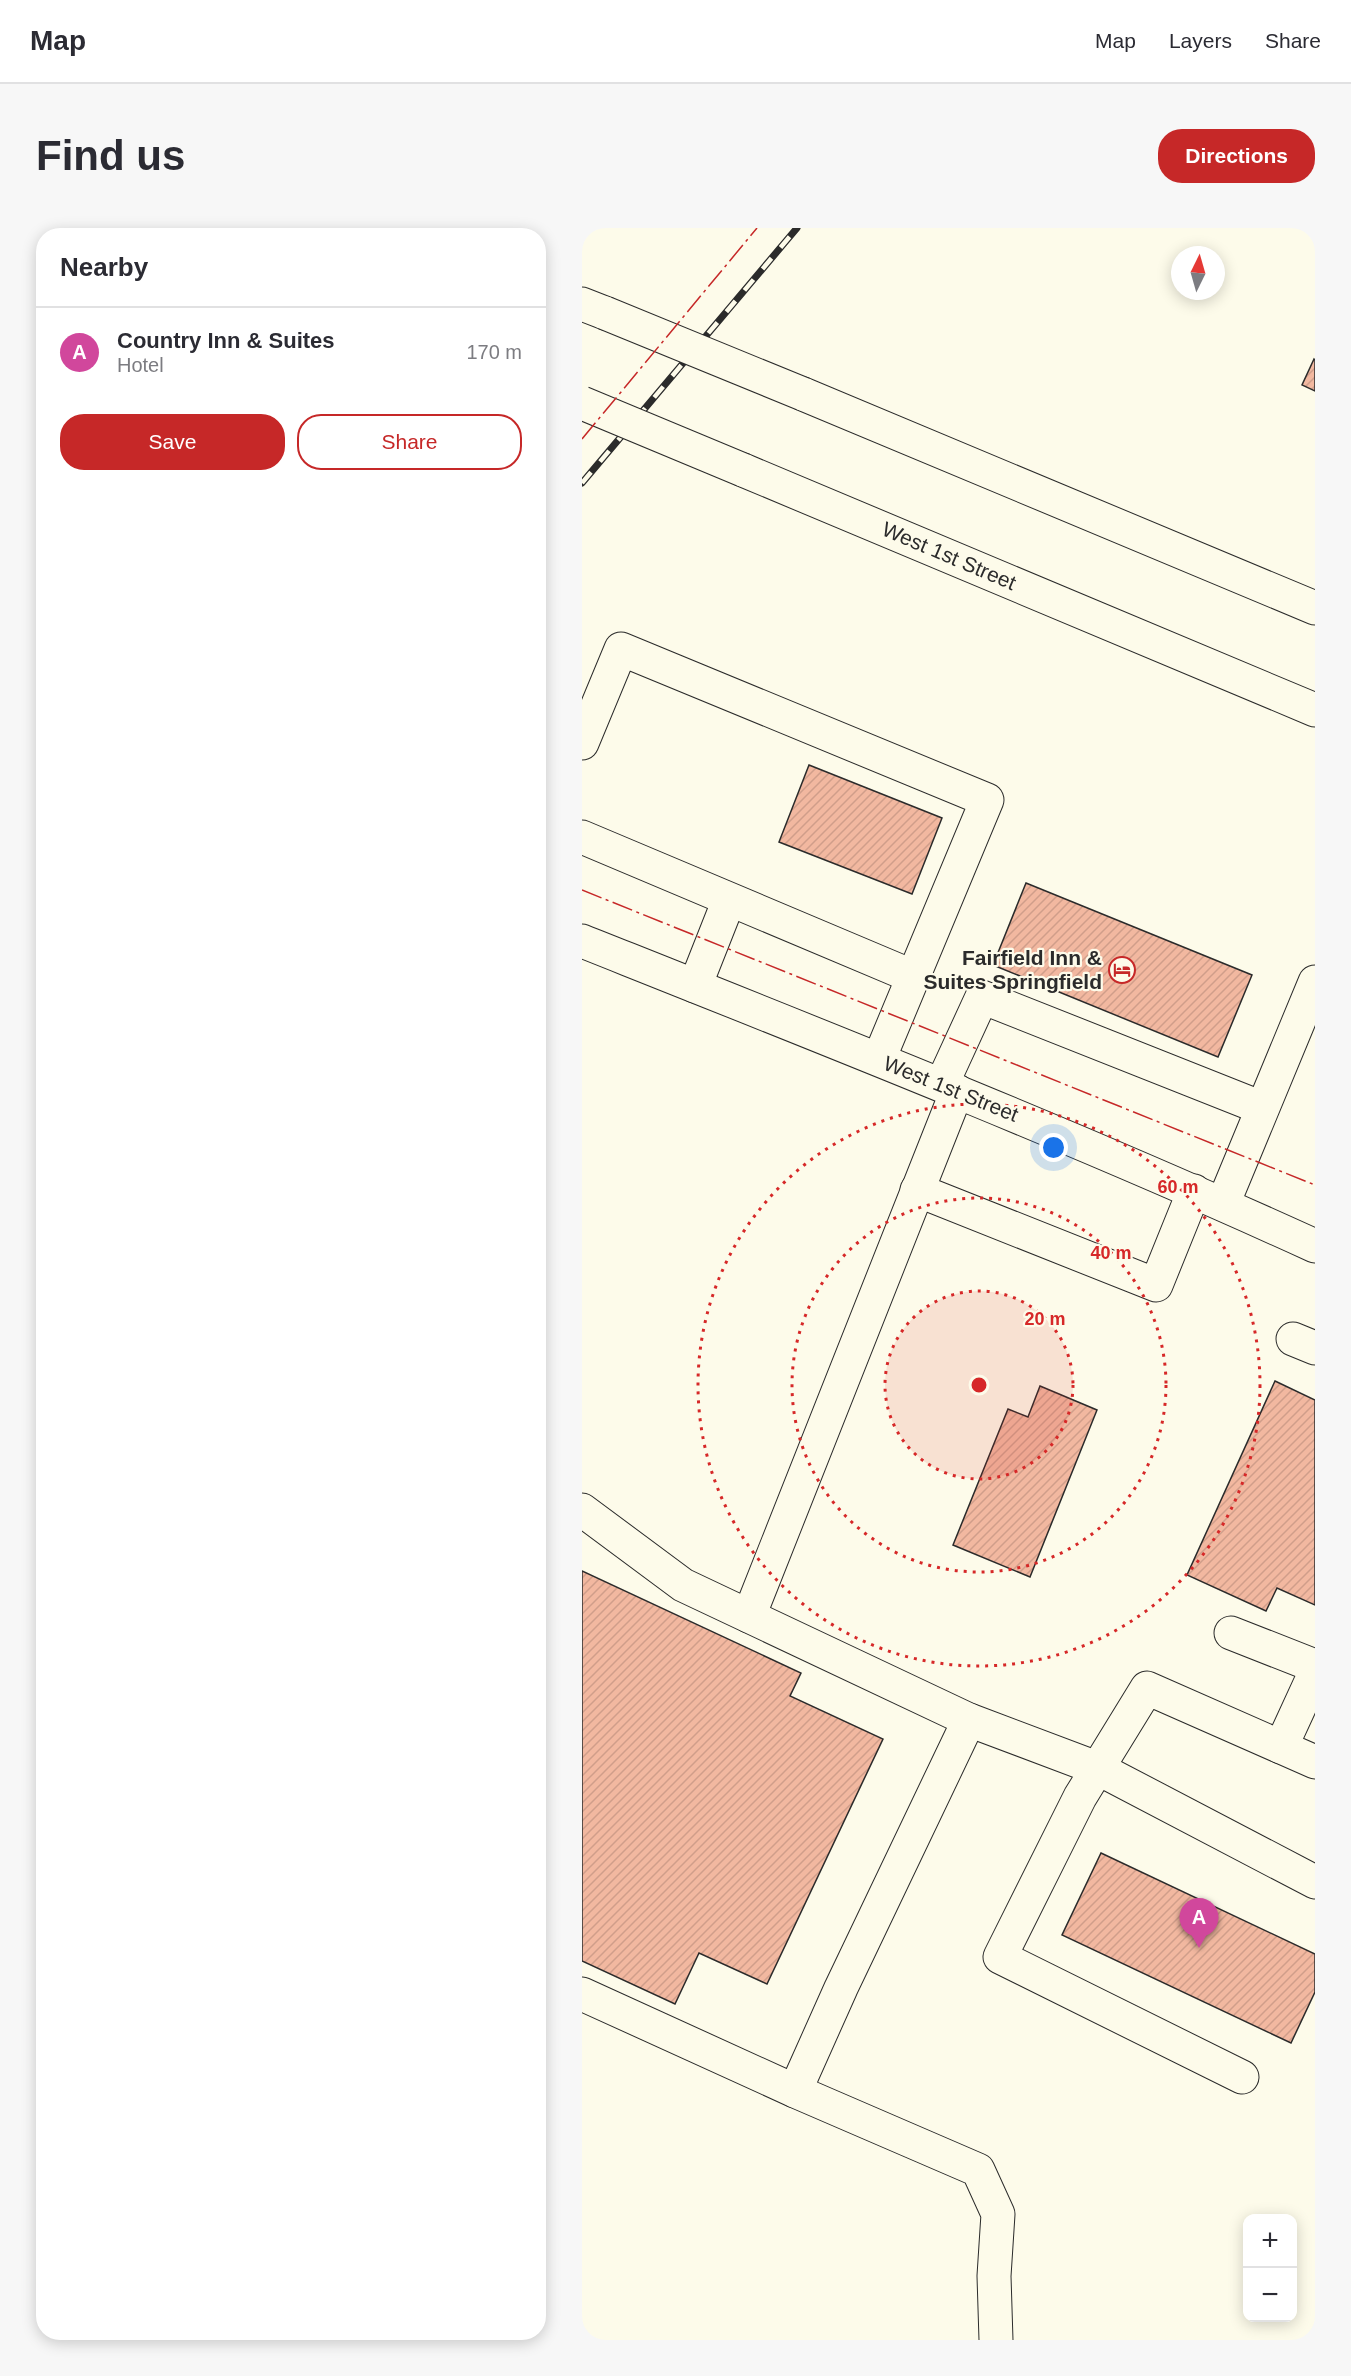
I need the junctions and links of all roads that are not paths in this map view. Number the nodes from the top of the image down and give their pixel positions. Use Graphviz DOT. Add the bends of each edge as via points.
graph roads {
  1 [pos="593,308"];
  2 [pos="582,403"];
  3 [pos="1315,608"];
  4 [pos="1315,710"];
  5 [pos="582,743"];
  6 [pos="582,837"];
  7 [pos="729,900"];
  8 [pos="582,941"];
  9 [pos="914,977"];
  10 [pos="1315,982"];
  11 [pos="695,986"];
  12 [pos="879,1059"];
  13 [pos="949,1087"];
  14 [pos="1262,1108"];
  15 [pos="917,1190"];
  16 [pos="1208,1197"];
  17 [pos="1314,1241"];
  18 [pos="582,1510"];
  19 [pos="749,1616"];
  20 [pos="1231,1633"];
  21 [pos="1315,1666"];
  22 [pos="1315,1673"];
  23 [pos="969,1719"];
  24 [pos="1281,1747"];
  25 [pos="1315,1762"];
  26 [pos="1099,1769"];
  27 [pos="1315,1882"];
  28 [pos="582,1994"];
  29 [pos="1242,2077"];
  30 [pos="795,2091"];
  31 [pos="996,2340"];
  1 -- 3 [label="main road, bridge"];
  2 -- 4 [label="main road, West 1st Street, bridge"];
  5 -- 9 [label="main road" via="621,649 987,800"];
  6 -- 7 [label="main road"];
  7 -- 9 [label="main road"];
  7 -- 11 [label="main road"];
  8 -- 11 [label="main road, West 1st Street"];
  9 -- 12 [label="main road"];
  10 -- 14 [label="main road"];
  11 -- 12 [label="main road, West 1st Street"];
  12 -- 13 [label="main road, West 1st Street"];
  13 -- 14 [label="main road" via="982,997"];
  13 -- 15 [label="main road"];
  13 -- 16 [label="main road, West 1st Street"];
  14 -- 16 [label="main road"];
  15 -- 16 [label="main road" via="1156,1285"];
  15 -- 19 [label="main road"];
  16 -- 17 [label="main road, West 1st Street"];
  18 -- 19 [label="main road" via="683,1585"];
  19 -- 23 [label="main road"];
  20 -- 21 [label="main road"];
  22 -- 24 [label="main road"];
  23 -- 26 [label="main road"];
  23 -- 30 [label="main road"];
  24 -- 25 [label="main road"];
  24 -- 26 [label="main road" via="1147,1688"];
  26 -- 27 [label="main road"];
  26 -- 29 [label="main road" via="1080,1797 1000,1957"];
  28 -- 30 [label="main road"];
  30 -- 31 [label="main road" via="978,2170 998,2214 994,2276"];
}
